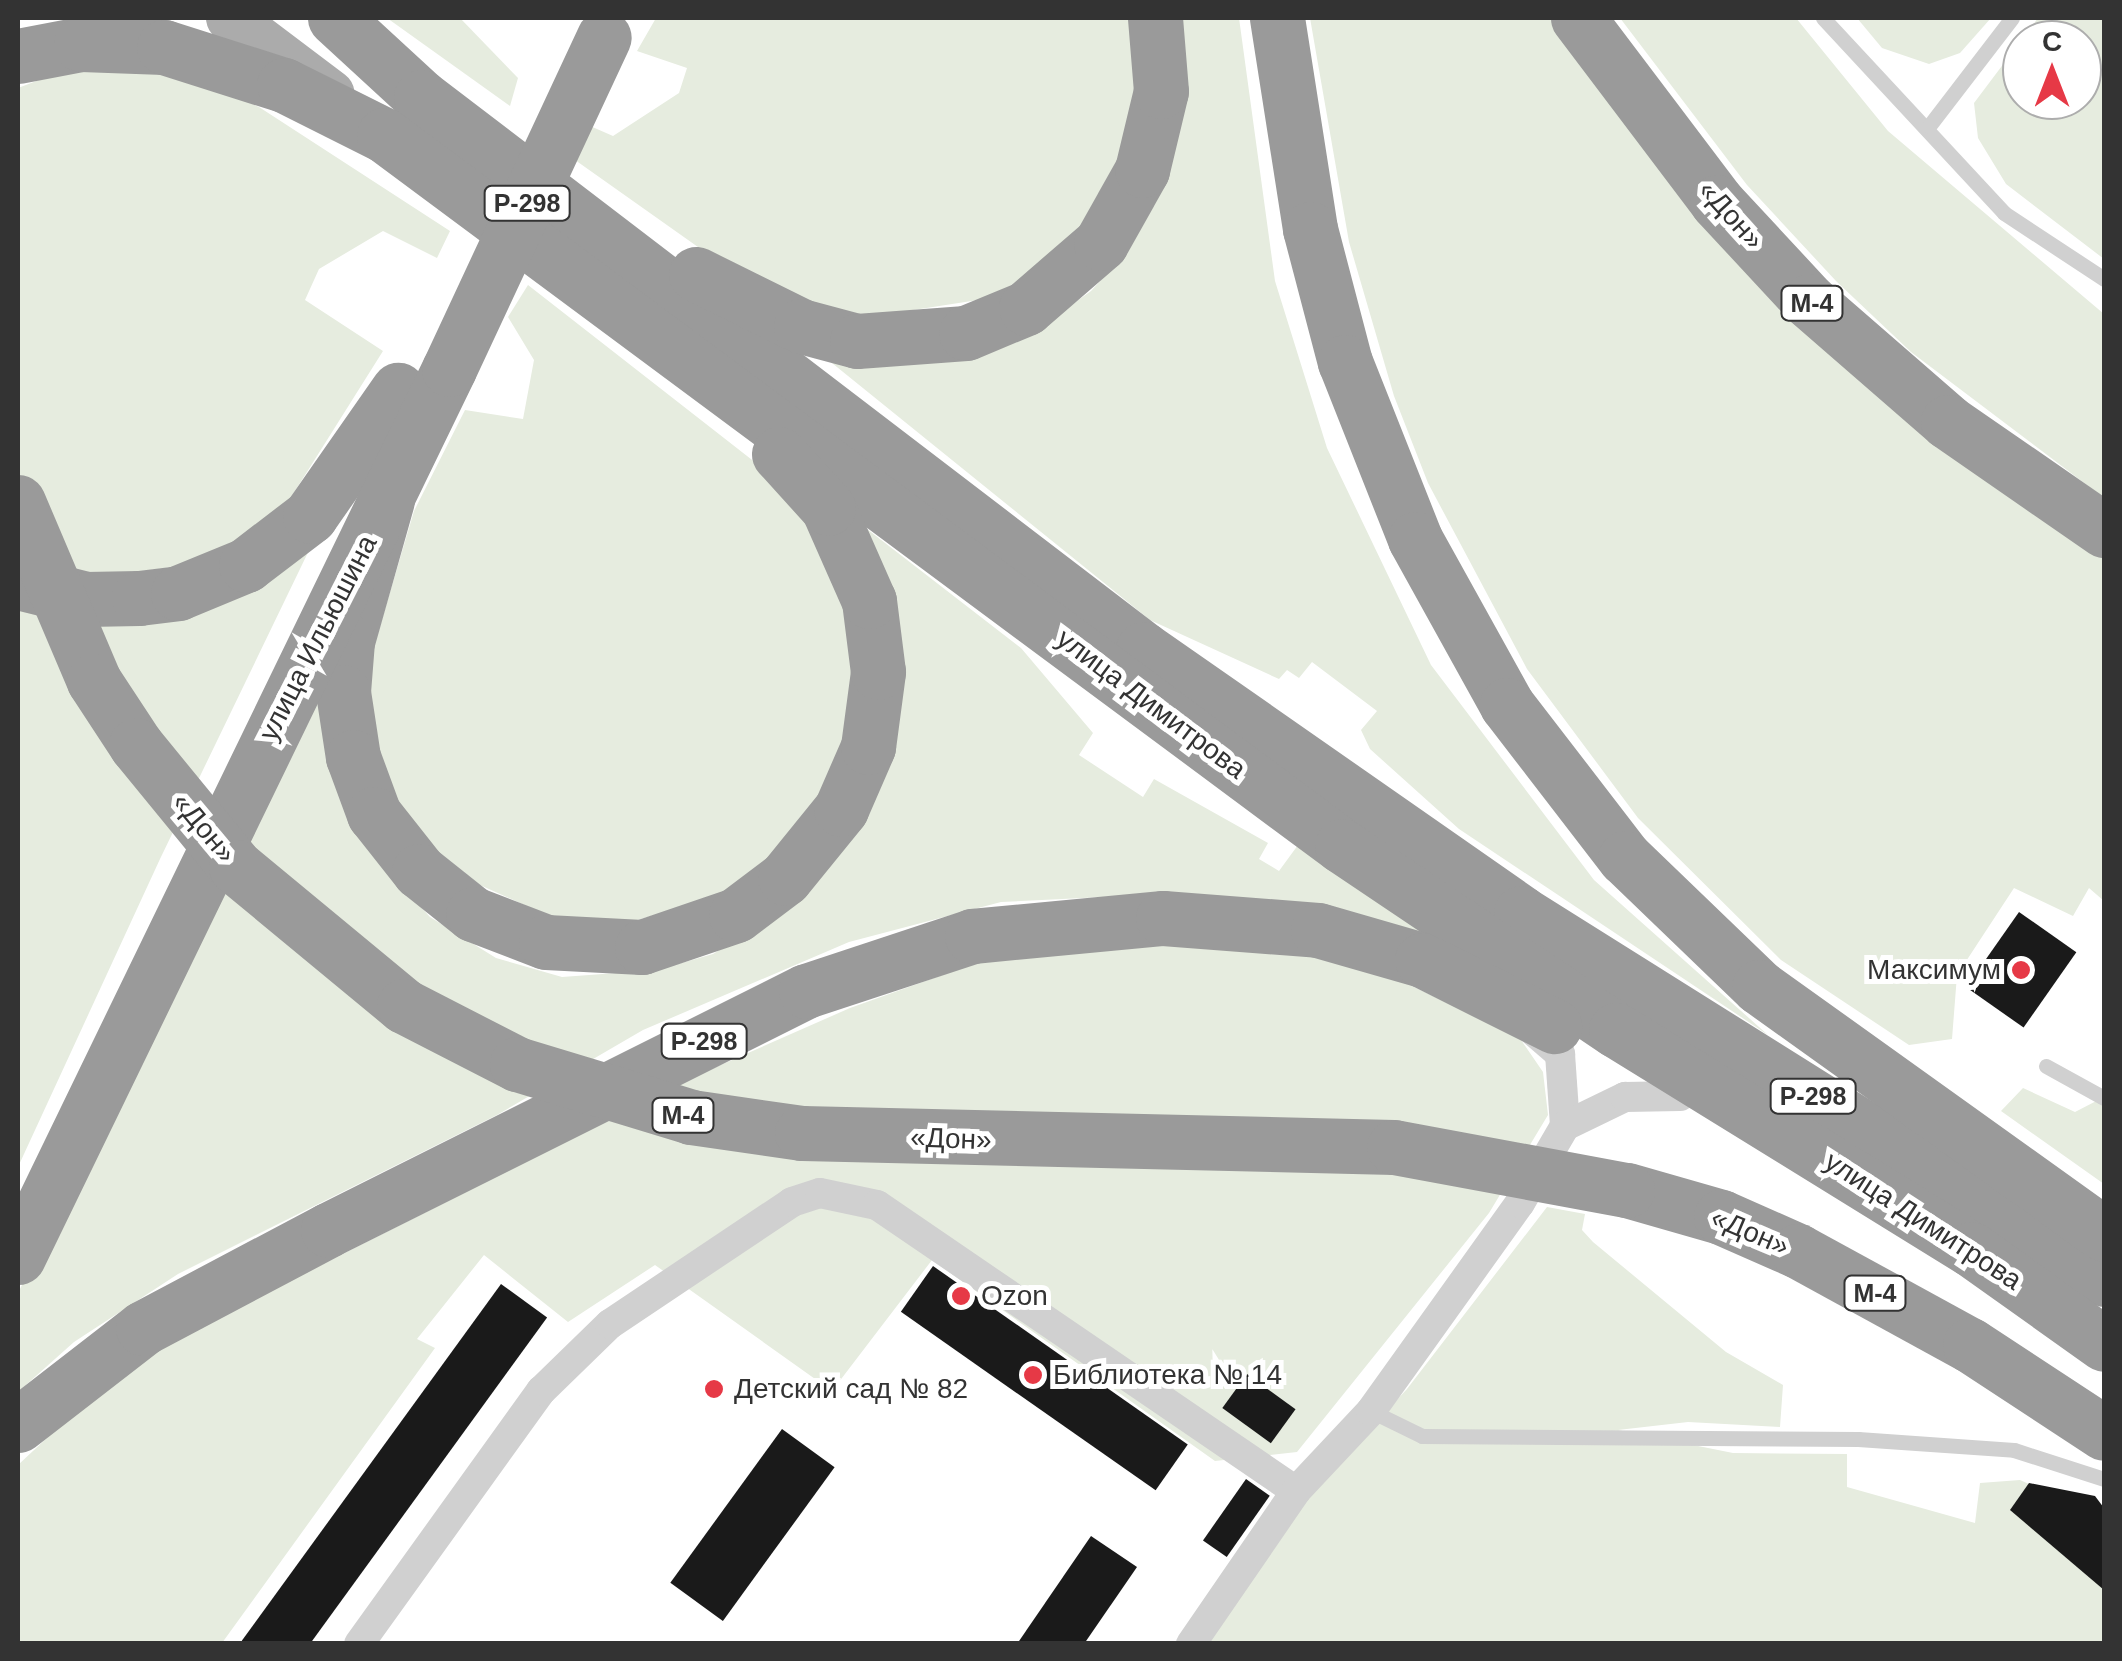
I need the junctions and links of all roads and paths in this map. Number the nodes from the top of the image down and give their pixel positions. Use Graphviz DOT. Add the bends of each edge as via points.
graph roads {
  1 [pos="230,18"];
  2 [pos="317,18"];
  3 [pos="336,18"];
  4 [pos="1154,18"];
  5 [pos="1277,18"];
  6 [pos="1578,18"];
  7 [pos="1823,18"];
  8 [pos="2012,18"];
  9 [pos="592,22"];
  10 [pos="18,56"];
  11 [pos="403,116"];
  12 [pos="1929,126"];
  13 [pos="522,202"];
  14 [pos="2104,279"];
  15 [pos="423,367"];
  16 [pos="387,500"];
  17 [pos="18,502"];
  18 [pos="2104,530"];
  19 [pos="18,582"];
  20 [pos="1463,978"];
  21 [pos="2046,1066"];
  22 [pos="1680,1096"];
  23 [pos="2104,1098"];
  24 [pos="1565,1126"];
  25 [pos="1863,1181"];
  26 [pos="18,1209"];
  27 [pos="2104,1234"];
  28 [pos="18,1257"];
  29 [pos="2104,1279"];
  30 [pos="2104,1344"];
  31 [pos="1371,1411"];
  32 [pos="18,1425"];
  33 [pos="2104,1433"];
  34 [pos="2104,1480"];
  35 [pos="1296,1491"];
  36 [pos="359,1644"];
  37 [pos="1191,1644"];
  1 -- 11 [label="main road, улица Димитрова"];
  2 -- 11 [label="main road, улица Димитрова"];
  3 -- 11 [label="highway, Р-298"];
  4 -- 13 [label="highway" via="1158,112 1124,208 1052,290 966,333 857,341 801,326"];
  5 -- 27 [label="highway" via="1310,229 1345,362 1415,539 1507,704 1625,858 1746,974"];
  6 -- 18 [label="highway, «Дон» / М-4" via="1716,202 1810,300 1948,422"];
  7 -- 12 [label="lane"];
  8 -- 12 [label="lane"];
  9 -- 15 [label="highway, улица Ильюшина / Р-298, bridge"];
  10 -- 11 [label="highway" via="81,44 164,48"];
  11 -- 13 [label="highway, улица Димитрова / Р-298"];
  12 -- 14 [label="lane" via="2004,213"];
  13 -- 16 [label="highway" via="774,448 848,542 875,632 876,706 858,776 805,858 736,915 642,946 546,942 446,896 374,814 347,731 347,641"];
  13 -- 25 [label="highway, улица Димитрова" via="1342,846"];
  13 -- 29 [label="highway, улица Димитрова / Р-298" via="1375,814"];
  15 -- 16 [label="highway, улица Ильюшина / Р-298"];
  15 -- 19 [label="highway" via="310,516 246,565 178,593 139,598 86,599"];
  15 -- 26 [label="highway, улица Ильюшина / Р-298"];
  16 -- 28 [label="highway, улица Ильюшина / Р-298"];
  17 -- 33 [label="highway, «Дон» / М-4, bridge" via="94,681 136,745 236,866 404,1006 516,1064 692,1116 802,1133 1394,1147 1627,1190 1721,1217 1798,1252 1970,1344"];
  20 -- 22 [label="highway, Р-298"];
  20 -- 24 [label="street" via="1560,1054"];
  20 -- 32 [label="highway, Р-298" via="1318,930 1212,920 1047,926 904,954 806,991 190,1301 96,1359"];
  21 -- 23 [label="lane"];
  22 -- 24 [label="street" via="1626,1097"];
  22 -- 25 [label="highway, Р-298"];
  24 -- 31 [label="street" via="1520,1203"];
  25 -- 30 [label="highway, улица Димитрова / Р-298"];
  31 -- 34 [label="lane" via="1422,1436 1858,1439 2014,1450"];
  31 -- 35 [label="street"];
  35 -- 36 [label="street" via="877,1205 820,1192 792,1202 610,1324 541,1391"];
  35 -- 37 [label="street"];
}
